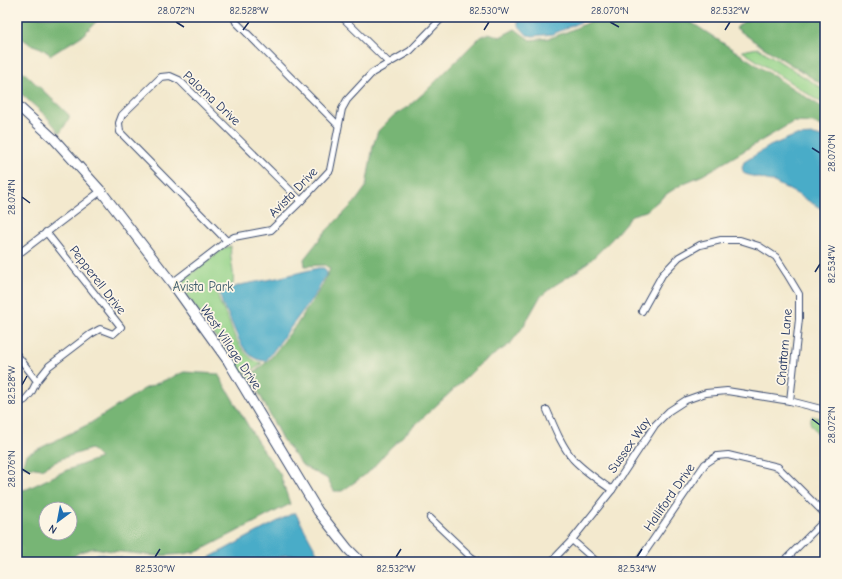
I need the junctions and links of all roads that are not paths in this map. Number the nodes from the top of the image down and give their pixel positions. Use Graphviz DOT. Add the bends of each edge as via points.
graph roads {
  1 [pos="234,17"];
  2 [pos="342,17"];
  3 [pos="443,17"];
  4 [pos="389,63"];
  5 [pos="18,108"];
  6 [pos="338,125"];
  7 [pos="101,191"];
  8 [pos="301,201"];
  9 [pos="46,232"];
  10 [pos="227,241"];
  11 [pos="17,254"];
  12 [pos="172,283"];
  13 [pos="642,311"];
  14 [pos="17,355"];
  15 [pos="37,381"];
  16 [pos="790,401"];
  17 [pos="17,404"];
  18 [pos="547,410"];
  19 [pos="825,410"];
  20 [pos="612,490"];
  21 [pos="825,514"];
  22 [pos="430,518"];
  23 [pos="825,520"];
  24 [pos="572,540"];
  25 [pos="361,562"];
  26 [pos="479,562"];
  27 [pos="551,562"];
  28 [pos="597,562"];
  29 [pos="638,562"];
  30 [pos="783,562"];
  1 -- 6 [label="street" via="236,22"];
  2 -- 4 [label="street"];
  3 -- 4 [label="street, Avista Drive" via="410,51"];
  4 -- 6 [label="street, Avista Drive" via="372,74 347,100"];
  5 -- 7 [label="street, West Village Drive" via="54,139"];
  6 -- 8 [label="street, Avista Drive" via="330,170"];
  7 -- 9 [label="street"];
  7 -- 12 [label="street, West Village Drive"];
  8 -- 10 [label="street, Avista Drive" via="271,230 234,237"];
  8 -- 10 [label="street, Paloma Drive" via="179,80 170,76 161,77 122,114 120,132"];
  9 -- 11 [label="street"];
  9 -- 15 [label="street, Pepperell Drive" via="121,327 113,334 100,329 91,334 49,366"];
  10 -- 12 [label="street, Avista Drive"];
  12 -- 25 [label="street, West Village Drive" via="228,361 318,511"];
  13 -- 16 [label="street, Chattam Lane" via="662,275 679,257 700,245 721,240 740,240 759,246 776,257 799,294 799,319"];
  14 -- 15 [label="street"];
  15 -- 17 [label="street, Pepperell Drive" via="31,393"];
  16 -- 19 [label="street, Sussex Way"];
  16 -- 20 [label="street, Sussex Way" via="727,391 706,393 686,400 654,425"];
  18 -- 20 [label="street" via="572,458"];
  20 -- 24 [label="street, Sussex Way"];
  21 -- 29 [label="street, Halliford Drive" via="778,466 728,455 717,456 705,464"];
  22 -- 26 [label="street"];
  23 -- 30 [label="street"];
  24 -- 27 [label="street, Sussex Way"];
  24 -- 28 [label="street"];
}
